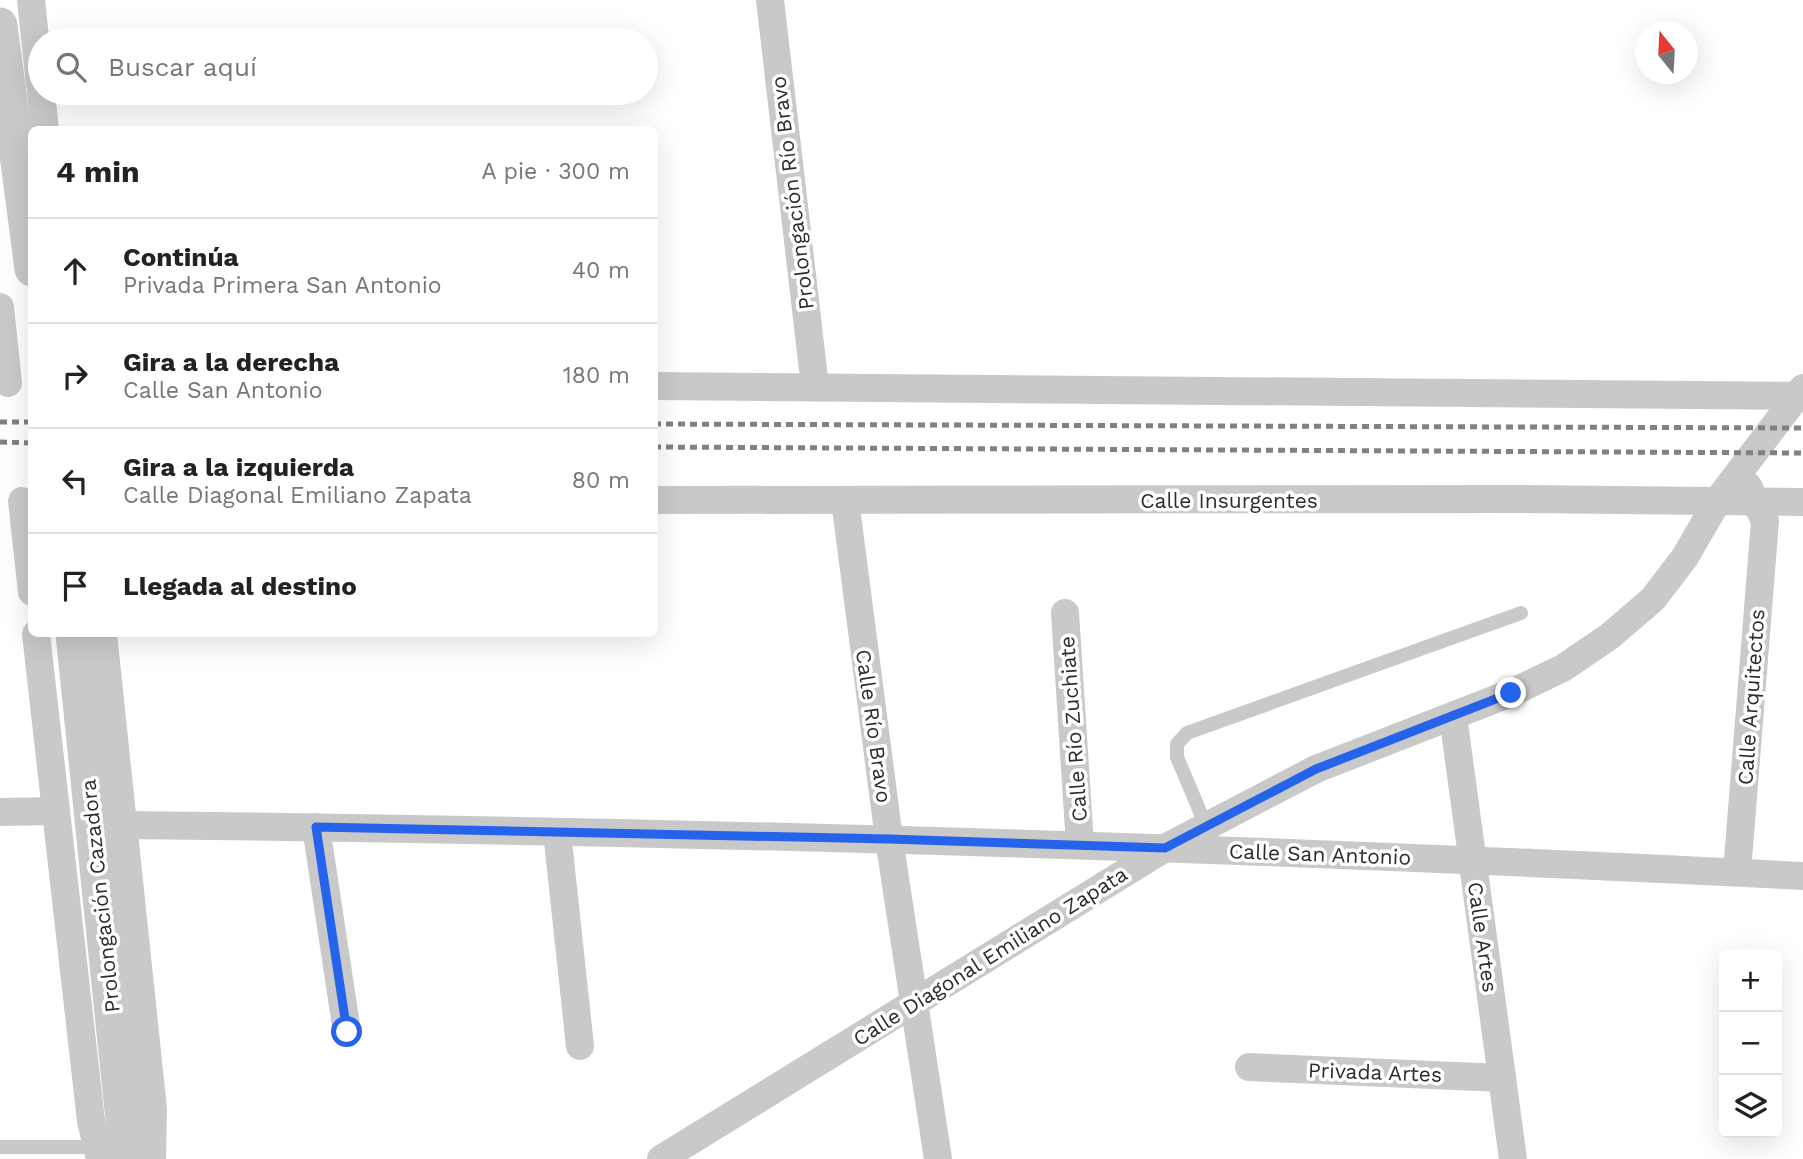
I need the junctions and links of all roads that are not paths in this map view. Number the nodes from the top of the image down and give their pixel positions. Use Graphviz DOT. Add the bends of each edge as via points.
graph roads {
  1 [pos="31,0"];
  2 [pos="770,0"];
  3 [pos="0,25"];
  4 [pos="34,28"];
  5 [pos="42,105"];
  6 [pos="45,126"];
  7 [pos="28,238"];
  8 [pos="0,307"];
  9 [pos="13,383"];
  10 [pos="658,386"];
  11 [pos="815,387"];
  12 [pos="1801,393"];
  13 [pos="1741,471"];
  14 [pos="18,500"];
  15 [pos="658,500"];
  16 [pos="845,500"];
  17 [pos="1718,500"];
  18 [pos="1803,502"];
  19 [pos="1760,511"];
  20 [pos="28,566"];
  21 [pos="1521,612"];
  22 [pos="1065,613"];
  23 [pos="36,637"];
  24 [pos="73,637"];
  25 [pos="103,637"];
  26 [pos="1453,716"];
  27 [pos="56,811"];
  28 [pos="0,812"];
  29 [pos="123,825"];
  30 [pos="1206,826"];
  31 [pos="316,827"];
  32 [pos="556,832"];
  33 [pos="889,839"];
  34 [pos="1080,845"];
  35 [pos="1165,848"];
  36 [pos="1472,860"];
  37 [pos="1737,872"];
  38 [pos="1803,876"];
  39 [pos="915,1004"];
  40 [pos="347,1032"];
  41 [pos="580,1046"];
  42 [pos="1249,1067"];
  43 [pos="1502,1078"];
  44 [pos="0,1147"];
  45 [pos="108,1155"];
  46 [pos="152,1159"];
  47 [pos="662,1159"];
  48 [pos="938,1159"];
  49 [pos="1513,1159"];
  1 -- 4 [label="street"];
  2 -- 11 [label="street, Prolongación Río Bravo"];
  3 -- 7 [label="street"];
  5 -- 6 [label="street"];
  8 -- 9 [label="street"];
  10 -- 11 [label="street"];
  11 -- 12 [label="street"];
  12 -- 13 [label="street, Calle Diagonal Emiliano Zapata"];
  13 -- 17 [label="street, Calle Diagonal Emiliano Zapata"];
  13 -- 19 [label="street"];
  14 -- 20 [label="street"];
  15 -- 16 [label="street, Calle Insurgentes"];
  16 -- 17 [label="street, Calle Insurgentes"];
  16 -- 33 [label="street, Calle Río Bravo"];
  17 -- 19 [label="street, Calle Insurgentes"];
  17 -- 26 [label="street, Calle Diagonal Emiliano Zapata" via="1685,557 1653,598 1610,636 1552,673"];
  18 -- 19 [label="street, Calle Insurgentes"];
  19 -- 37 [label="street, Calle Arquitectos"];
  21 -- 30 [label="lane" via="1186,733 1177,744 1177,757"];
  22 -- 34 [label="street, Calle Río Zuchiate"];
  23 -- 27 [label="street"];
  24 -- 45 [label="street, Prolongación Cazadora"];
  25 -- 29 [label="street"];
  26 -- 30 [label="street, Calle Diagonal Emiliano Zapata" via="1316,769"];
  26 -- 36 [label="street, Calle Artes"];
  27 -- 28 [label="street"];
  27 -- 45 [label="street" via="91,1121"];
  29 -- 31 [label="street, Calle San Antonio"];
  29 -- 46 [label="street" via="153,1110"];
  30 -- 35 [label="street, Calle Diagonal Emiliano Zapata"];
  31 -- 32 [label="street, Calle San Antonio"];
  31 -- 40 [label="street"];
  32 -- 33 [label="street, Calle San Antonio"];
  32 -- 41 [label="street"];
  33 -- 34 [label="street, Calle San Antonio"];
  33 -- 39 [label="street, Calle Río Bravo"];
  34 -- 35 [label="street, Calle San Antonio"];
  35 -- 36 [label="street, Calle San Antonio"];
  35 -- 39 [label="street, Calle Diagonal Emiliano Zapata"];
  36 -- 37 [label="street, Calle San Antonio"];
  36 -- 43 [label="street, Calle Artes"];
  37 -- 38 [label="street, Calle San Antonio"];
  39 -- 47 [label="street, Calle Diagonal Emiliano Zapata"];
  39 -- 48 [label="street, Calle Río Bravo"];
  42 -- 43 [label="street, Privada Artes"];
  43 -- 49 [label="street, Calle Artes"];
  44 -- 45 [label="lane"];
}
